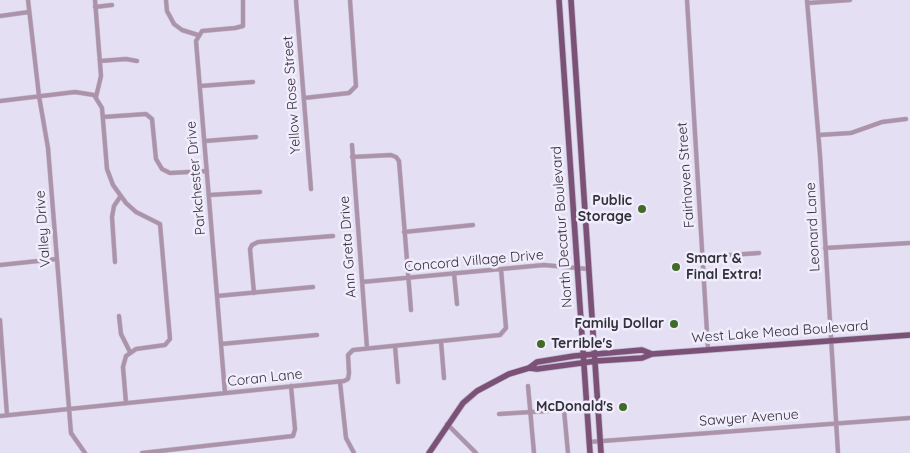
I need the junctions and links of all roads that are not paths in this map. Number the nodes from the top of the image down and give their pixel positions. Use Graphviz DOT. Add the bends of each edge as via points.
graph roads {
  1 [pos="28,0"];
  2 [pos="95,0"];
  3 [pos="166,0"];
  4 [pos="243,0"];
  5 [pos="296,0"];
  6 [pos="350,0"];
  7 [pos="559,0"];
  8 [pos="571,0"];
  9 [pos="687,0"];
  10 [pos="850,0"];
  11 [pos="807,2"];
  12 [pos="112,5"];
  13 [pos="95,7"];
  14 [pos="29,12"];
  15 [pos="0,16"];
  16 [pos="198,35"];
  17 [pos="100,61"];
  18 [pos="137,61"];
  19 [pos="253,82"];
  20 [pos="576,82"];
  21 [pos="565,83"];
  22 [pos="200,86"];
  23 [pos="39,96"];
  24 [pos="96,97"];
  25 [pos="304,98"];
  26 [pos="0,101"];
  27 [pos="103,117"];
  28 [pos="906,119"];
  29 [pos="818,135"];
  30 [pos="256,137"];
  31 [pos="205,141"];
  32 [pos="352,145"];
  33 [pos="352,157"];
  34 [pos="207,171"];
  35 [pos="583,176"];
  36 [pos="571,177"];
  37 [pos="310,189"];
  38 [pos="260,192"];
  39 [pos="209,195"];
  40 [pos="120,196"];
  41 [pos="473,225"];
  42 [pos="404,232"];
  43 [pos="333,236"];
  44 [pos="910,243"];
  45 [pos="825,248"];
  46 [pos="759,253"];
  47 [pos="703,258"];
  48 [pos="57,260"];
  49 [pos="114,262"];
  50 [pos="0,265"];
  51 [pos="578,268"];
  52 [pos="501,269"];
  53 [pos="588,269"];
  54 [pos="454,273"];
  55 [pos="408,278"];
  56 [pos="362,282"];
  57 [pos="313,287"];
  58 [pos="254,293"];
  59 [pos="217,296"];
  60 [pos="457,304"];
  61 [pos="411,310"];
  62 [pos="119,316"];
  63 [pos="0,320"];
  64 [pos="317,335"];
  65 [pos="910,335"];
  66 [pos="832,340"];
  67 [pos="441,341"];
  68 [pos="221,344"];
  69 [pos="395,346"];
  70 [pos="367,348"];
  71 [pos="708,349"];
  72 [pos="130,352"];
  73 [pos="585,354"];
  74 [pos="595,354"];
  75 [pos="652,354"];
  76 [pos="596,361"];
  77 [pos="586,362"];
  78 [pos="529,368"];
  79 [pos="444,378"];
  80 [pos="340,382"];
  81 [pos="398,382"];
  82 [pos="291,386"];
  83 [pos="528,386"];
  84 [pos="225,393"];
  85 [pos="126,403"];
  86 [pos="69,409"];
  87 [pos="530,411"];
  88 [pos="499,414"];
  89 [pos="7,415"];
  90 [pos="0,416"];
  91 [pos="910,418"];
  92 [pos="836,423"];
  93 [pos="447,424"];
  94 [pos="600,441"];
  95 [pos="590,442"];
  96 [pos="85,453"];
  97 [pos="142,453"];
  98 [pos="354,453"];
  99 [pos="429,453"];
  100 [pos="476,453"];
  101 [pos="534,453"];
  102 [pos="568,453"];
  103 [pos="590,453"];
  104 [pos="601,453"];
  105 [pos="838,453"];
  1 -- 14 [label="street, Valley Drive"];
  2 -- 13 [label="street"];
  3 -- 16 [label="street" via="167,11 174,24"];
  4 -- 16 [label="street" via="243,26 202,31"];
  5 -- 25 [label="street, Yellow Rose Street"];
  6 -- 25 [label="street" via="356,86 349,93"];
  7 -- 21 [label="main road, North Decatur Boulevard"];
  8 -- 20 [label="main road, North Decatur Boulevard"];
  9 -- 47 [label="street, Fairhaven Street"];
  10 -- 11 [label="street"];
  11 -- 29 [label="street, Leonard Lane"];
  12 -- 13 [label="street"];
  13 -- 17 [label="street"];
  14 -- 15 [label="street"];
  14 -- 23 [label="street, Valley Drive"];
  16 -- 22 [label="street, Parkchester Drive"];
  17 -- 18 [label="street"];
  17 -- 24 [label="street" via="100,87"];
  19 -- 22 [label="street"];
  20 -- 21 [label="main road"];
  20 -- 35 [label="main road, North Decatur Boulevard"];
  21 -- 36 [label="main road, North Decatur Boulevard"];
  22 -- 31 [label="street, Parkchester Drive"];
  23 -- 24 [label="street" via="88,92"];
  23 -- 26 [label="street"];
  23 -- 48 [label="street, Valley Drive" via="48,148"];
  24 -- 27 [label="street"];
  25 -- 37 [label="street, Yellow Rose Street"];
  27 -- 34 [label="street" via="146,114 152,119 156,159 162,169 170,173"];
  27 -- 40 [label="street" via="108,169 112,185"];
  28 -- 29 [label="street" via="882,122 850,133"];
  29 -- 45 [label="street, Leonard Lane"];
  30 -- 31 [label="street"];
  31 -- 34 [label="street, Parkchester Drive"];
  32 -- 33 [label="street, Ann Greta Drive"];
  33 -- 42 [label="street" via="391,155 399,161"];
  33 -- 56 [label="street, Ann Greta Drive"];
  34 -- 39 [label="street, Parkchester Drive"];
  35 -- 36 [label="main road"];
  35 -- 53 [label="main road, North Decatur Boulevard"];
  36 -- 51 [label="main road, North Decatur Boulevard"];
  38 -- 39 [label="street"];
  39 -- 59 [label="street, Parkchester Drive"];
  40 -- 49 [label="street" via="112,217"];
  40 -- 72 [label="street" via="136,212 160,224 170,339 165,346"];
  41 -- 42 [label="street"];
  42 -- 55 [label="street"];
  43 -- 58 [label="street" via="252,245"];
  44 -- 45 [label="street"];
  45 -- 66 [label="street, Leonard Lane"];
  46 -- 47 [label="street"];
  47 -- 71 [label="street, Fairhaven Street"];
  48 -- 50 [label="street"];
  48 -- 86 [label="street, Valley Drive"];
  51 -- 52 [label="street, Concord Village Drive" via="544,265"];
  51 -- 53 [label="street, Concord Village Drive"];
  51 -- 73 [label="main road, North Decatur Boulevard"];
  52 -- 54 [label="street, Concord Village Drive"];
  52 -- 67 [label="street" via="504,332"];
  53 -- 74 [label="main road, North Decatur Boulevard"];
  54 -- 55 [label="street, Concord Village Drive"];
  54 -- 60 [label="street"];
  55 -- 56 [label="street, Concord Village Drive"];
  55 -- 61 [label="street"];
  56 -- 70 [label="street, Ann Greta Drive"];
  57 -- 58 [label="street"];
  58 -- 59 [label="street"];
  59 -- 68 [label="street, Parkchester Drive"];
  62 -- 72 [label="street" via="121,334"];
  63 -- 89 [label="street"];
  64 -- 68 [label="street"];
  65 -- 66 [label="main road, West Lake Mead Boulevard"];
  66 -- 71 [label="main road, West Lake Mead Boulevard"];
  66 -- 92 [label="street, Leonard Lane"];
  67 -- 69 [label="street"];
  67 -- 79 [label="street"];
  68 -- 84 [label="street, Parkchester Drive"];
  69 -- 70 [label="street"];
  69 -- 81 [label="street"];
  70 -- 80 [label="street" via="350,352 348,379"];
  71 -- 75 [label="main road, West Lake Mead Boulevard"];
  72 -- 85 [label="street" via="123,367"];
  73 -- 74 [label="main road, West Lake Mead Boulevard"];
  73 -- 77 [label="main road, North Decatur Boulevard"];
  73 -- 78 [label="main road, West Lake Mead Boulevard" via="537,362"];
  74 -- 75 [label="main road, West Lake Mead Boulevard" via="642,350"];
  74 -- 76 [label="main road, North Decatur Boulevard"];
  75 -- 76 [label="main road, West Lake Mead Boulevard" via="642,358"];
  76 -- 77 [label="main road, West Lake Mead Boulevard"];
  76 -- 94 [label="main road, North Decatur Boulevard"];
  77 -- 78 [label="main road, West Lake Mead Boulevard"];
  77 -- 95 [label="main road, North Decatur Boulevard"];
  78 -- 93 [label="main road, West Lake Mead Boulevard" via="509,374 477,391"];
  80 -- 82 [label="street, Coran Lane"];
  80 -- 98 [label="street" via="346,438"];
  82 -- 84 [label="street, Coran Lane"];
  82 -- 97 [label="street" via="296,430 293,436"];
  83 -- 87 [label="street"];
  84 -- 85 [label="street, Coran Lane"];
  85 -- 86 [label="street, Coran Lane"];
  86 -- 89 [label="street, Coran Lane"];
  86 -- 96 [label="street, Valley Drive" via="71,433"];
  87 -- 88 [label="street"];
  87 -- 101 [label="street"];
  87 -- 102 [label="street" via="564,410"];
  89 -- 90 [label="street, Coran Lane"];
  91 -- 92 [label="street, Sawyer Avenue"];
  92 -- 94 [label="street, Sawyer Avenue"];
  92 -- 105 [label="street, Leonard Lane"];
  93 -- 99 [label="main road, West Lake Mead Boulevard"];
  93 -- 100 [label="street"];
  94 -- 95 [label="street, Sawyer Avenue"];
  94 -- 104 [label="main road, North Decatur Boulevard"];
  95 -- 103 [label="main road, North Decatur Boulevard"];
}
